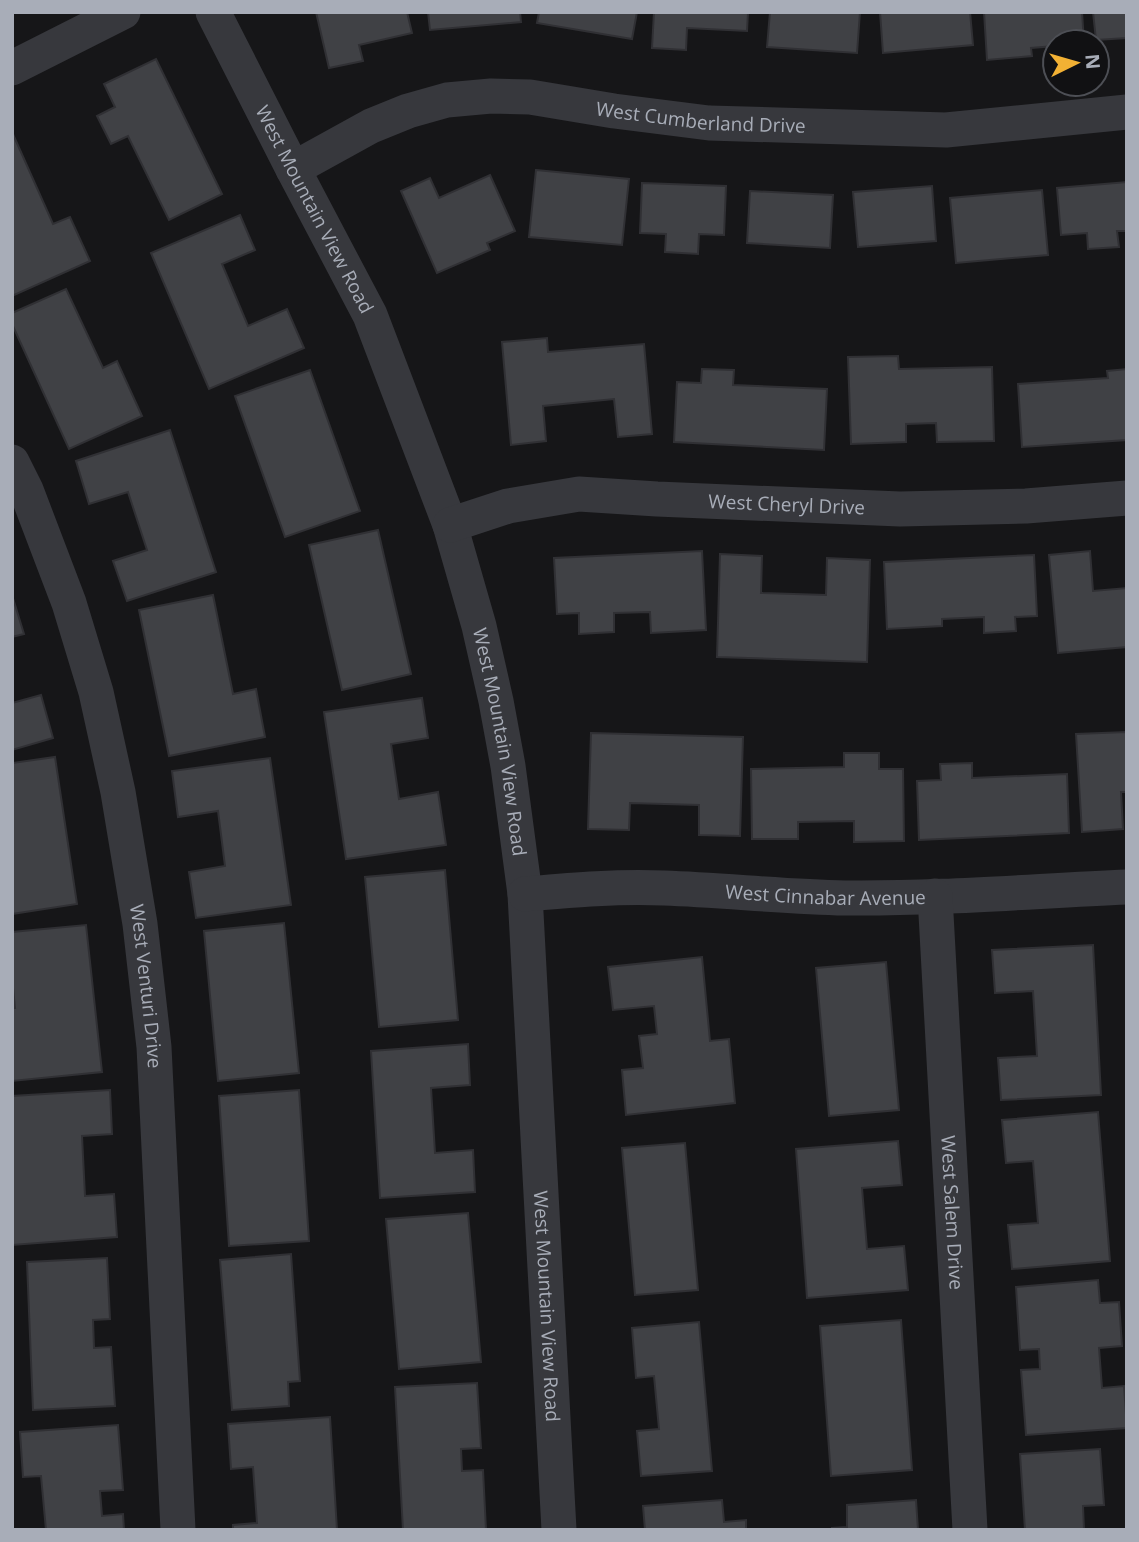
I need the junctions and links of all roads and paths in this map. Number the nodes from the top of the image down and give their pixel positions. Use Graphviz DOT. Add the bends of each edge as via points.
graph roads {
  1 [pos="123,12"];
  2 [pos="213,12"];
  3 [pos="12,68"];
  4 [pos="1127,112"];
  5 [pos="293,169"];
  6 [pos="12,462"];
  7 [pos="1127,498"];
  8 [pos="450,525"];
  9 [pos="1127,887"];
  10 [pos="526,894"];
  11 [pos="936,896"];
  12 [pos="178,1530"];
  13 [pos="559,1530"];
  14 [pos="970,1530"];
  1 -- 3 [label="street"];
  2 -- 5 [label="street, West Mountain View Road"];
  4 -- 5 [label="street, West Cumberland Drive" via="932,130 709,123 530,97 491,96 447,100 408,111"];
  5 -- 8 [label="street, West Mountain View Road" via="370,315"];
  6 -- 12 [label="street, West Venturi Drive" via="68,603 96,692 140,923 153,1047"];
  7 -- 8 [label="street, West Cheryl Drive" via="900,509 579,494 508,506"];
  8 -- 10 [label="street, West Mountain View Road" via="496,701"];
  9 -- 11 [label="street, West Cinnabar Avenue"];
  10 -- 11 [label="street, West Cinnabar Avenue" via="664,888 845,898"];
  10 -- 13 [label="street, West Mountain View Road"];
  11 -- 14 [label="street, West Salem Drive"];
}
